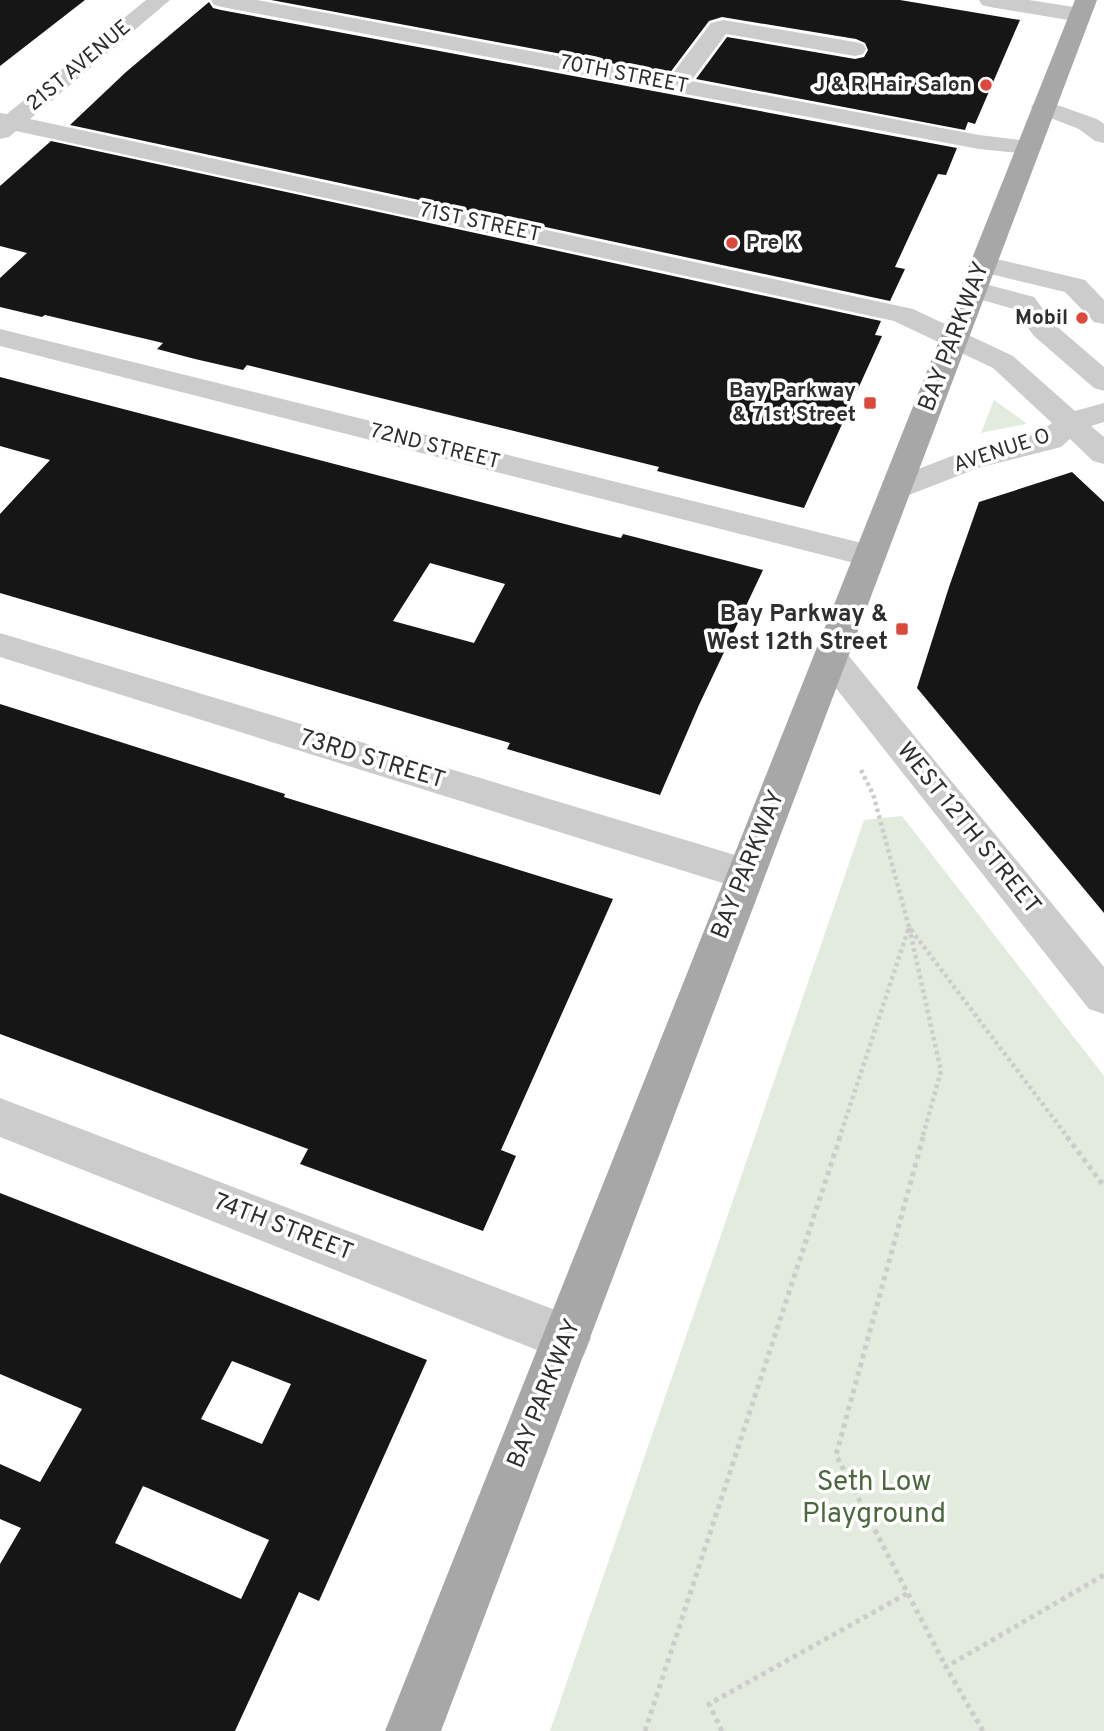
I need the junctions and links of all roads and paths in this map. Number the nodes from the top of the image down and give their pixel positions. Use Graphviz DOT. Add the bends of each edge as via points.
graph roads {
  1 [pos="159,0"];
  2 [pos="222,0"];
  3 [pos="990,0"];
  4 [pos="1083,8"];
  5 [pos="855,49"];
  6 [pos="676,85"];
  7 [pos="1043,107"];
  8 [pos="4,125"];
  9 [pos="1104,135"];
  10 [pos="1027,147"];
  11 [pos="979,277"];
  12 [pos="1104,316"];
  13 [pos="1104,329"];
  14 [pos="0,337"];
  15 [pos="956,339"];
  16 [pos="1056,340"];
  17 [pos="1104,382"];
  18 [pos="1104,412"];
  19 [pos="1070,422"];
  20 [pos="1104,454"];
  21 [pos="898,488"];
  22 [pos="870,556"];
  23 [pos="0,645"];
  24 [pos="832,659"];
  25 [pos="861,769"];
  26 [pos="745,874"];
  27 [pos="909,927"];
  28 [pos="1104,997"];
  29 [pos="0,1117"];
  30 [pos="1104,1186"];
  31 [pos="567,1338"];
  32 [pos="1104,1575"];
  33 [pos="908,1593"];
  34 [pos="946,1667"];
  35 [pos="413,1731"];
  36 [pos="645,1731"];
  37 [pos="722,1731"];
  38 [pos="983,1731"];
  1 -- 8 [label="street, 21ST AVENUE"];
  2 -- 6 [label="street, 70TH STREET"];
  3 -- 4 [label="street"];
  4 -- 7 [label="main road, BAY PARKWAY"];
  5 -- 6 [label="street" via="723,27"];
  6 -- 10 [label="street, 70TH STREET"];
  7 -- 9 [label="street"];
  7 -- 10 [label="main road, BAY PARKWAY"];
  8 -- 15 [label="street, 71ST STREET" via="903,315"];
  10 -- 11 [label="main road, BAY PARKWAY"];
  11 -- 12 [label="street" via="1075,286"];
  11 -- 15 [label="main road, BAY PARKWAY"];
  11 -- 16 [label="street" via="1024,303"];
  13 -- 16 [label="street"];
  14 -- 22 [label="street, 72ND STREET"];
  15 -- 19 [label="street, 71ST STREET" via="1003,362"];
  15 -- 21 [label="main road, BAY PARKWAY"];
  16 -- 17 [label="street"];
  18 -- 19 [label="street, AVENUE O"];
  19 -- 20 [label="street, 71ST STREET"];
  19 -- 21 [label="street, AVENUE O" via="1050,440 968,461"];
  21 -- 22 [label="main road, BAY PARKWAY"];
  22 -- 24 [label="main road, BAY PARKWAY"];
  23 -- 26 [label="street, 73RD STREET"];
  24 -- 26 [label="main road, BAY PARKWAY"];
  24 -- 28 [label="street, WEST 12TH STREET"];
  25 -- 27 [label="path" via="873,794"];
  26 -- 31 [label="main road, BAY PARKWAY"];
  27 -- 30 [label="path"];
  27 -- 33 [label="path" via="941,1071 836,1455"];
  27 -- 36 [label="path"];
  29 -- 31 [label="street, 74TH STREET"];
  31 -- 35 [label="main road, BAY PARKWAY"];
  32 -- 34 [label="path"];
  33 -- 34 [label="path"];
  33 -- 37 [label="path" via="709,1704"];
  34 -- 38 [label="path"];
}
